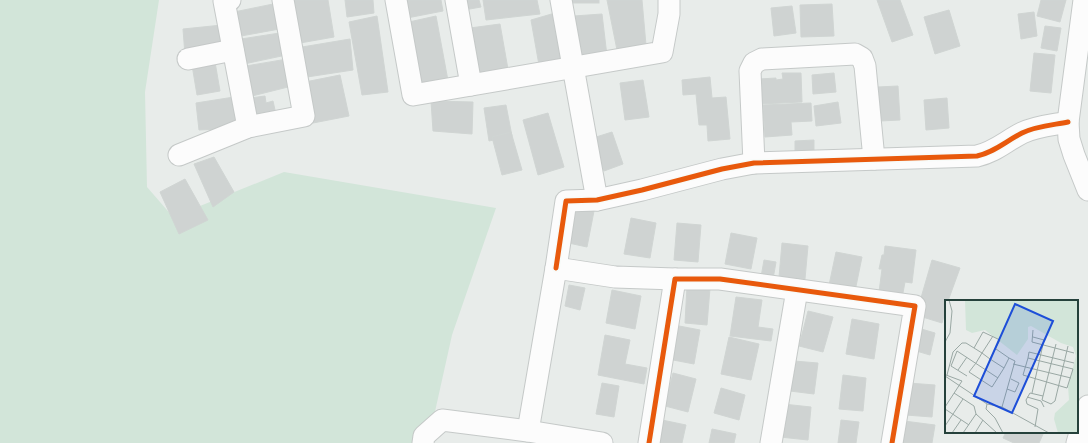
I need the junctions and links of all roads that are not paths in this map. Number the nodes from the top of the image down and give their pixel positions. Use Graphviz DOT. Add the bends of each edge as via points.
graph roads {
  1 [pos="230,0"];
  2 [pos="283,0"];
  3 [pos="396,0"];
  4 [pos="456,0"];
  5 [pos="561,0"];
  6 [pos="669,0"];
  7 [pos="1084,0"];
  8 [pos="233,50"];
  9 [pos="188,60"];
  10 [pos="573,67"];
  11 [pos="471,85"];
  12 [pos="1068,122"];
  13 [pos="248,127"];
  14 [pos="179,155"];
  15 [pos="874,159"];
  16 [pos="754,163"];
  17 [pos="1088,190"];
  18 [pos="597,200"];
  19 [pos="556,268"];
  20 [pos="675,279"];
  21 [pos="797,290"];
  22 [pos="1088,406"];
  23 [pos="528,431"];
  24 [pos="423,443"];
  25 [pos="602,443"];
  26 [pos="649,443"];
  27 [pos="771,443"];
  28 [pos="892,443"];
  29 [pos="1077,443"];
  1 -- 8 [label="street" via="224,1"];
  2 -- 13 [label="street" via="304,116"];
  3 -- 11 [label="street" via="413,95"];
  4 -- 11 [label="street"];
  5 -- 10 [label="street"];
  6 -- 10 [label="street" via="662,52"];
  7 -- 12 [label="street"];
  8 -- 9 [label="street"];
  8 -- 13 [label="street"];
  10 -- 11 [label="street"];
  10 -- 18 [label="street"];
  12 -- 15 [label="street" via="1032,129 988,154"];
  12 -- 17 [label="street" via="1072,150"];
  13 -- 14 [label="street"];
  15 -- 16 [label="street"];
  15 -- 16 [label="street" via="865,66 862,58 855,54 762,59 754,63 750,71"];
  16 -- 18 [label="street"];
  18 -- 19 [label="street" via="566,201"];
  19 -- 20 [label="street" via="615,278"];
  19 -- 23 [label="street"];
  20 -- 21 [label="street" via="720,279"];
  20 -- 26 [label="street"];
  21 -- 27 [label="street"];
  21 -- 28 [label="street" via="914,306"];
  22 -- 29 [label="street"];
  23 -- 24 [label="street" via="442,420 424,436"];
  23 -- 25 [label="street"];
}
